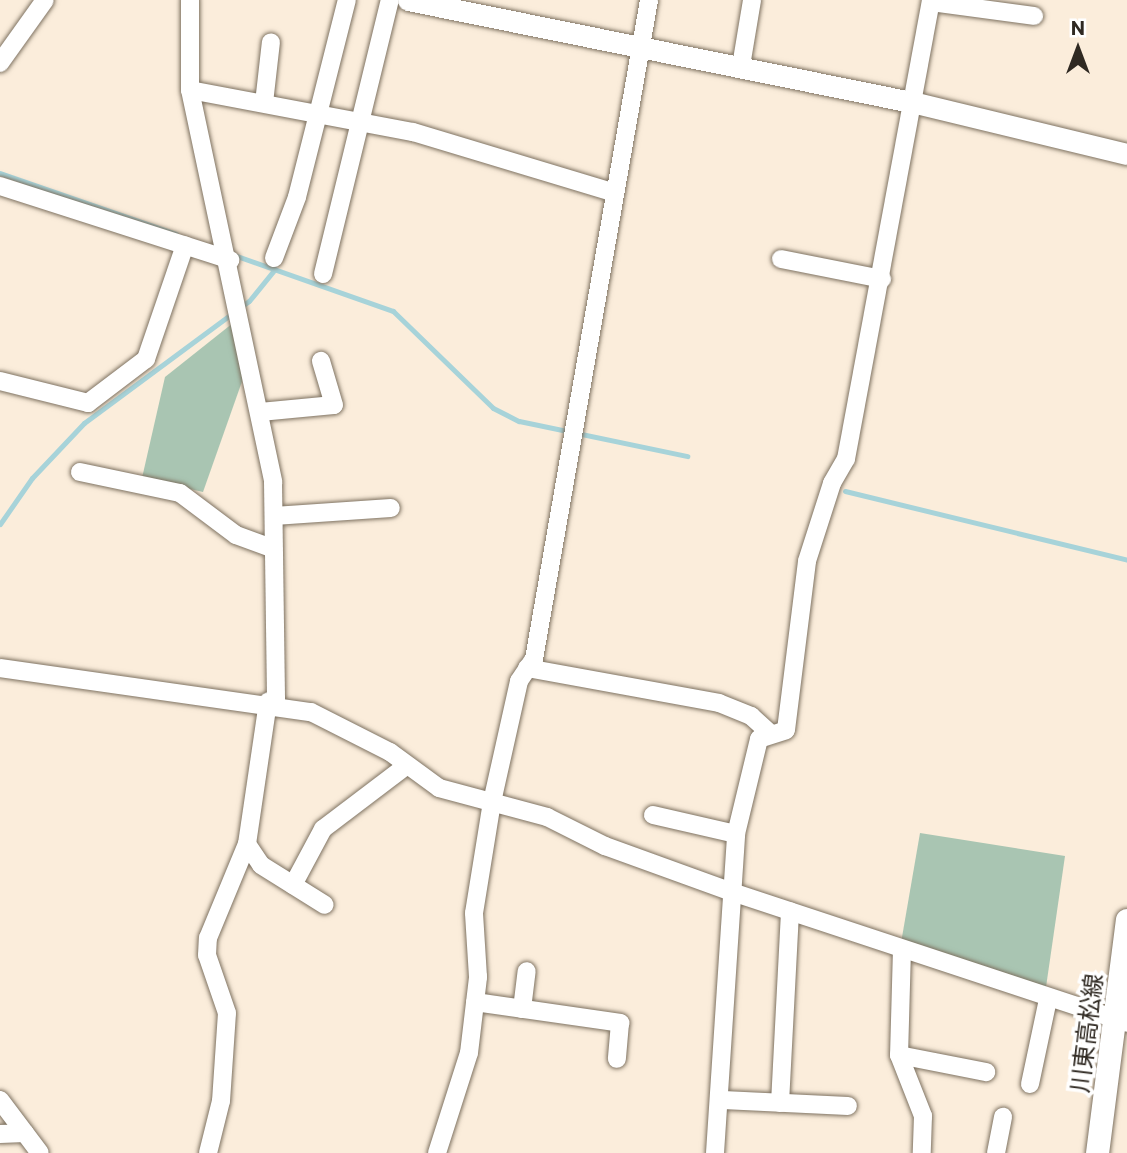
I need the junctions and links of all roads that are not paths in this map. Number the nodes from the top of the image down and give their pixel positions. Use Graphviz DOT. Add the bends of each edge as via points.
graph roads {
  1 [pos="45,0"];
  2 [pos="190,0"];
  3 [pos="347,0"];
  4 [pos="390,0"];
  5 [pos="408,0"];
  6 [pos="649,0"];
  7 [pos="752,0"];
  8 [pos="931,1"];
  9 [pos="460,5"];
  10 [pos="1034,16"];
  11 [pos="271,42"];
  12 [pos="639,46"];
  13 [pos="1,60"];
  14 [pos="741,66"];
  15 [pos="190,90"];
  16 [pos="264,103"];
  17 [pos="916,103"];
  18 [pos="319,113"];
  19 [pos="361,120"];
  20 [pos="1126,151"];
  21 [pos="0,186"];
  22 [pos="612,192"];
  23 [pos="185,245"];
  24 [pos="274,258"];
  25 [pos="781,259"];
  26 [pos="230,260"];
  27 [pos="323,274"];
  28 [pos="882,279"];
  29 [pos="321,361"];
  30 [pos="0,381"];
  31 [pos="260,412"];
  32 [pos="80,472"];
  33 [pos="391,508"];
  34 [pos="274,516"];
  35 [pos="274,549"];
  36 [pos="0,668"];
  37 [pos="527,668"];
  38 [pos="272,702"];
  39 [pos="771,734"];
  40 [pos="407,766"];
  41 [pos="492,802"];
  42 [pos="653,815"];
  43 [pos="736,834"];
  44 [pos="247,844"];
  45 [pos="293,885"];
  46 [pos="732,892"];
  47 [pos="325,905"];
  48 [pos="789,911"];
  49 [pos="1127,920"];
  50 [pos="902,949"];
  51 [pos="527,971"];
  52 [pos="1048,999"];
  53 [pos="475,1002"];
  54 [pos="522,1009"];
  55 [pos="1121,1022"];
  56 [pos="899,1055"];
  57 [pos="617,1059"];
  58 [pos="986,1072"];
  59 [pos="1030,1084"];
  60 [pos="0,1100"];
  61 [pos="723,1100"];
  62 [pos="780,1103"];
  63 [pos="848,1106"];
  64 [pos="1003,1117"];
  65 [pos="25,1133"];
  66 [pos="0,1134"];
  67 [pos="40,1153"];
  68 [pos="208,1153"];
  69 [pos="438,1153"];
  70 [pos="715,1153"];
  71 [pos="922,1153"];
  72 [pos="996,1153"];
  73 [pos="1097,1153"];
  1 -- 13 [label="street"];
  2 -- 15 [label="street"];
  3 -- 18 [label="street"];
  4 -- 19 [label="street"];
  5 -- 9 [label="street"];
  6 -- 12 [label="street"];
  7 -- 14 [label="street"];
  8 -- 10 [label="street"];
  8 -- 17 [label="street"];
  9 -- 12 [label="street"];
  11 -- 16 [label="street"];
  12 -- 14 [label="street"];
  12 -- 22 [label="street"];
  14 -- 17 [label="street"];
  15 -- 16 [label="street"];
  15 -- 26 [label="street"];
  16 -- 18 [label="street"];
  17 -- 20 [label="street"];
  17 -- 28 [label="street"];
  18 -- 19 [label="street"];
  18 -- 24 [label="street"];
  19 -- 22 [label="street" via="514,158"];
  19 -- 27 [label="street"];
  21 -- 23 [label="street"];
  22 -- 37 [label="street" via="534,659"];
  23 -- 26 [label="street"];
  23 -- 30 [label="street" via="146,359 88,403"];
  25 -- 28 [label="street"];
  26 -- 31 [label="street"];
  28 -- 39 [label="street" via="846,459 832,482 807,561 786,730"];
  29 -- 31 [label="street" via="334,405"];
  31 -- 34 [label="street"];
  32 -- 35 [label="street" via="180,493 236,535"];
  33 -- 34 [label="street"];
  34 -- 35 [label="street"];
  35 -- 38 [label="street"];
  36 -- 38 [label="street" via="111,688"];
  37 -- 39 [label="street" via="719,703 751,716"];
  37 -- 41 [label="street"];
  38 -- 40 [label="street" via="349,729"];
  38 -- 44 [label="street"];
  39 -- 43 [label="street" via="754,751"];
  40 -- 41 [label="street" via="439,788"];
  40 -- 45 [label="street" via="323,829"];
  41 -- 46 [label="street" via="547,817 605,846"];
  41 -- 53 [label="street" via="474,913"];
  42 -- 43 [label="street"];
  43 -- 46 [label="street"];
  44 -- 45 [label="street" via="261,865"];
  44 -- 68 [label="street" via="208,938 207,955 227,1013 221,1101"];
  45 -- 47 [label="street"];
  46 -- 48 [label="street"];
  46 -- 61 [label="street" via="723,984"];
  48 -- 50 [label="street"];
  48 -- 62 [label="street"];
  49 -- 55 [label="main road, 川東高松線"];
  50 -- 52 [label="street"];
  50 -- 56 [label="street"];
  51 -- 54 [label="street"];
  52 -- 55 [label="street"];
  52 -- 59 [label="street"];
  53 -- 54 [label="street"];
  53 -- 69 [label="street" via="469,1053"];
  54 -- 57 [label="street" via="620,1023"];
  55 -- 73 [label="main road, 川東高松線"];
  56 -- 58 [label="street"];
  56 -- 71 [label="street" via="923,1116"];
  60 -- 65 [label="street"];
  61 -- 62 [label="street"];
  61 -- 70 [label="street"];
  62 -- 63 [label="street"];
  64 -- 72 [label="street"];
  65 -- 66 [label="street"];
  65 -- 67 [label="street"];
}
